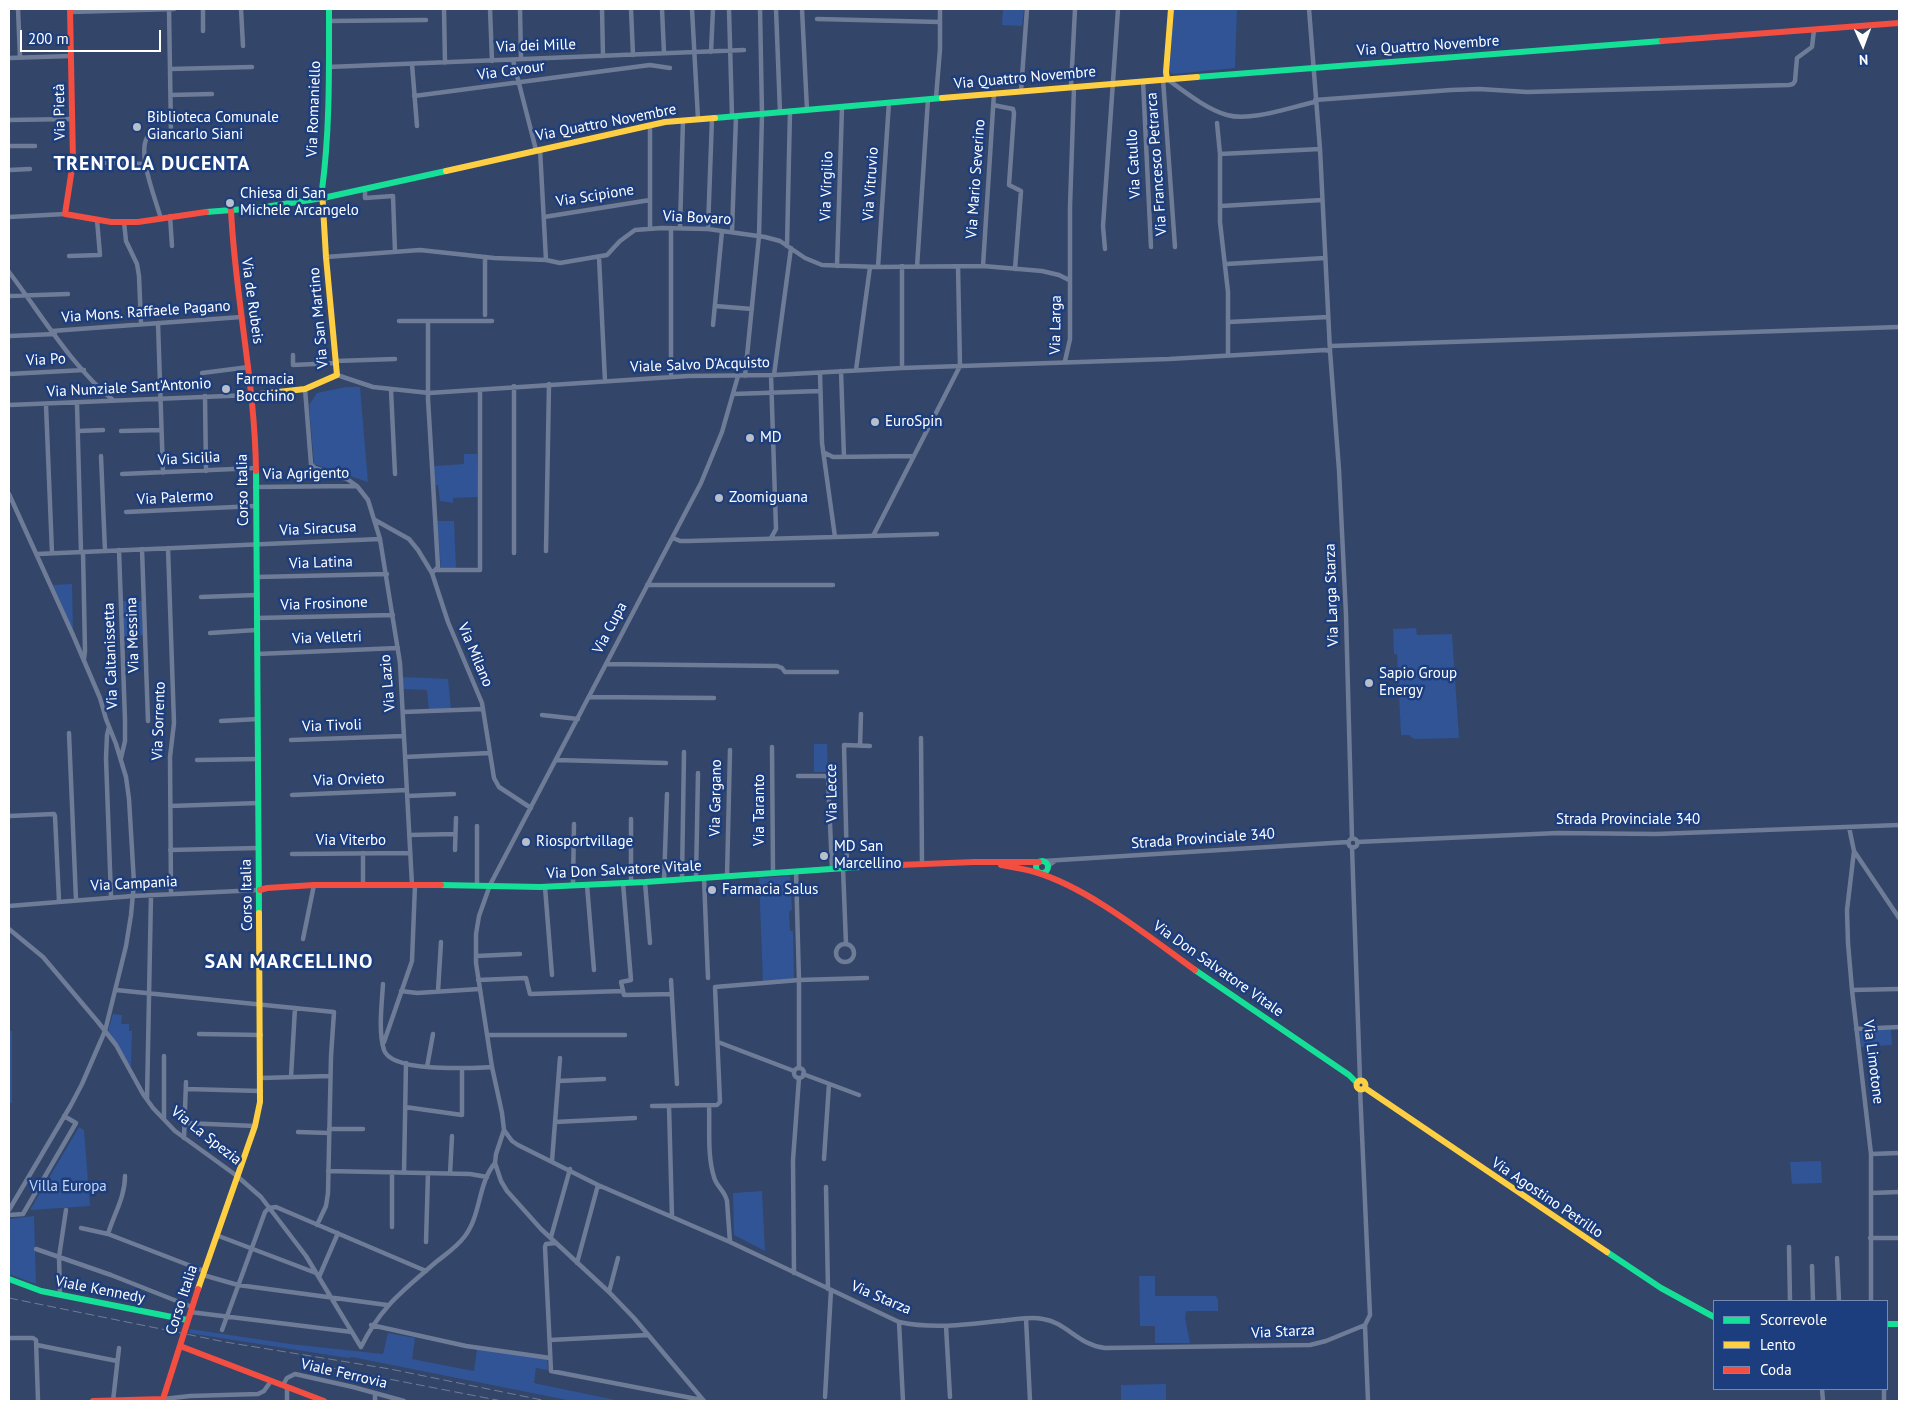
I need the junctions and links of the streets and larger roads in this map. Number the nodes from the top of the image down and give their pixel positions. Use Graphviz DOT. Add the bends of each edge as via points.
graph roads {
  1 [pos="18,9"];
  2 [pos="170,9"];
  3 [pos="174,9"];
  4 [pos="203,9"];
  5 [pos="241,9"];
  6 [pos="329,9"];
  7 [pos="444,9"];
  8 [pos="490,9"];
  9 [pos="520,9"];
  10 [pos="602,9"];
  11 [pos="631,9"];
  12 [pos="662,9"];
  13 [pos="692,9"];
  14 [pos="712,9"];
  15 [pos="729,9"];
  16 [pos="760,9"];
  17 [pos="776,9"];
  18 [pos="802,9"];
  19 [pos="940,9"];
  20 [pos="1026,9"];
  21 [pos="1075,9"];
  22 [pos="1118,9"];
  23 [pos="1171,9"];
  24 [pos="1309,9"];
  25 [pos="70,10"];
  26 [pos="817,19"];
  27 [pos="426,20"];
  28 [pos="329,21"];
  29 [pos="940,22"];
  30 [pos="1899,23"];
  31 [pos="1814,30"];
  32 [pos="204,31"];
  33 [pos="243,46"];
  34 [pos="744,50"];
  35 [pos="730,51"];
  36 [pos="694,52"];
  37 [pos="711,52"];
  38 [pos="664,53"];
  39 [pos="633,55"];
  40 [pos="71,56"];
  41 [pos="603,56"];
  42 [pos="20,57"];
  43 [pos="9,58"];
  44 [pos="521,59"];
  45 [pos="492,60"];
  46 [pos="513,60"];
  47 [pos="445,63"];
  48 [pos="412,64"];
  49 [pos="252,67"];
  50 [pos="1313,67"];
  51 [pos="328,68"];
  52 [pos="670,68"];
  53 [pos="170,69"];
  54 [pos="1165,79"];
  55 [pos="1143,81"];
  56 [pos="519,82"];
  57 [pos="1114,83"];
  58 [pos="1072,87"];
  59 [pos="1021,91"];
  60 [pos="994,93"];
  61 [pos="212,94"];
  62 [pos="171,95"];
  63 [pos="414,96"];
  64 [pos="932,99"];
  65 [pos="1315,101"];
  66 [pos="889,102"];
  67 [pos="993,105"];
  68 [pos="842,107"];
  69 [pos="807,110"];
  70 [pos="790,111"];
  71 [pos="780,112"];
  72 [pos="762,114"];
  73 [pos="734,116"];
  74 [pos="712,118"];
  75 [pos="73,119"];
  76 [pos="698,119"];
  77 [pos="9,120"];
  78 [pos="683,120"];
  79 [pos="1217,123"];
  80 [pos="650,125"];
  81 [pos="417,126"];
  82 [pos="9,146"];
  83 [pos="36,146"];
  84 [pos="1320,149"];
  85 [pos="538,150"];
  86 [pos="1220,154"];
  87 [pos="73,162"];
  88 [pos="145,164"];
  89 [pos="30,169"];
  90 [pos="9,170"];
  91 [pos="365,189"];
  92 [pos="323,198"];
  93 [pos="650,200"];
  94 [pos="1322,200"];
  95 [pos="1221,206"];
  96 [pos="230,210"];
  97 [pos="65,214"];
  98 [pos="170,216"];
  99 [pos="9,217"];
  100 [pos="544,217"];
  101 [pos="161,219"];
  102 [pos="97,220"];
  103 [pos="124,222"];
  104 [pos="670,228"];
  105 [pos="680,228"];
  106 [pos="650,229"];
  107 [pos="708,229"];
  108 [pos="722,231"];
  109 [pos="732,232"];
  110 [pos="759,236"];
  111 [pos="172,246"];
  112 [pos="789,247"];
  113 [pos="1151,247"];
  114 [pos="1175,247"];
  115 [pos="1105,249"];
  116 [pos="395,252"];
  117 [pos="69,256"];
  118 [pos="326,257"];
  119 [pos="485,257"];
  120 [pos="598,257"];
  121 [pos="1326,258"];
  122 [pos="546,260"];
  123 [pos="1226,264"];
  124 [pos="837,266"];
  125 [pos="902,266"];
  126 [pos="917,266"];
  127 [pos="958,266"];
  128 [pos="983,266"];
  129 [pos="870,267"];
  130 [pos="878,267"];
  131 [pos="1015,269"];
  132 [pos="9,272"];
  133 [pos="1069,280"];
  134 [pos="68,294"];
  135 [pos="26,295"];
  136 [pos="9,296"];
  137 [pos="715,306"];
  138 [pos="752,309"];
  139 [pos="485,315"];
  140 [pos="241,317"];
  141 [pos="1328,317"];
  142 [pos="399,321"];
  143 [pos="428,321"];
  144 [pos="492,321"];
  145 [pos="158,322"];
  146 [pos="1229,322"];
  147 [pos="141,324"];
  148 [pos="714,325"];
  149 [pos="1899,327"];
  150 [pos="54,332"];
  151 [pos="9,336"];
  152 [pos="1330,346"];
  153 [pos="1330,351"];
  154 [pos="293,355"];
  155 [pos="1228,356"];
  156 [pos="394,359"];
  157 [pos="1065,361"];
  158 [pos="336,362"];
  159 [pos="960,366"];
  160 [pos="249,367"];
  161 [pos="902,368"];
  162 [pos="84,370"];
  163 [pos="856,370"];
  164 [pos="841,371"];
  165 [pos="202,372"];
  166 [pos="820,372"];
  167 [pos="9,374"];
  168 [pos="773,375"];
  169 [pos="337,376"];
  170 [pos="738,376"];
  171 [pos="745,376"];
  172 [pos="671,377"];
  173 [pos="605,381"];
  174 [pos="548,384"];
  175 [pos="514,386"];
  176 [pos="305,389"];
  177 [pos="391,390"];
  178 [pos="480,390"];
  179 [pos="820,391"];
  180 [pos="429,393"];
  181 [pos="772,393"];
  182 [pos="733,394"];
  183 [pos="251,395"];
  184 [pos="205,396"];
  185 [pos="161,398"];
  186 [pos="113,400"];
  187 [pos="46,404"];
  188 [pos="77,404"];
  189 [pos="9,405"];
  190 [pos="103,430"];
  191 [pos="161,430"];
  192 [pos="78,431"];
  193 [pos="122,431"];
  194 [pos="823,452"];
  195 [pos="101,456"];
  196 [pos="914,456"];
  197 [pos="833,457"];
  198 [pos="844,457"];
  199 [pos="824,464"];
  200 [pos="256,468"];
  201 [pos="206,471"];
  202 [pos="163,473"];
  203 [pos="122,474"];
  204 [pos="395,474"];
  205 [pos="357,486"];
  206 [pos="255,487"];
  207 [pos="9,494"];
  208 [pos="256,506"];
  209 [pos="126,512"];
  210 [pos="375,520"];
  211 [pos="776,530"];
  212 [pos="937,534"];
  213 [pos="874,536"];
  214 [pos="835,537"];
  215 [pos="673,538"];
  216 [pos="770,538"];
  217 [pos="784,538"];
  218 [pos="380,539"];
  219 [pos="256,544"];
  220 [pos="168,548"];
  221 [pos="119,550"];
  222 [pos="142,550"];
  223 [pos="105,551"];
  224 [pos="546,551"];
  225 [pos="82,552"];
  226 [pos="52,553"];
  227 [pos="514,553"];
  228 [pos="38,554"];
  229 [pos="437,570"];
  230 [pos="432,573"];
  231 [pos="387,574"];
  232 [pos="256,577"];
  233 [pos="647,585"];
  234 [pos="833,585"];
  235 [pos="256,595"];
  236 [pos="201,597"];
  237 [pos="392,614"];
  238 [pos="256,618"];
  239 [pos="256,630"];
  240 [pos="210,633"];
  241 [pos="398,648"];
  242 [pos="257,654"];
  243 [pos="84,660"];
  244 [pos="606,664"];
  245 [pos="837,672"];
  246 [pos="589,697"];
  247 [pos="714,698"];
  248 [pos="483,709"];
  249 [pos="403,712"];
  250 [pos="861,714"];
  251 [pos="542,715"];
  252 [pos="258,719"];
  253 [pos="578,719"];
  254 [pos="148,720"];
  255 [pos="221,721"];
  256 [pos="109,727"];
  257 [pos="69,733"];
  258 [pos="404,736"];
  259 [pos="921,738"];
  260 [pos="291,740"];
  261 [pos="860,746"];
  262 [pos="870,746"];
  263 [pos="772,747"];
  264 [pos="730,750"];
  265 [pos="490,752"];
  266 [pos="684,752"];
  267 [pos="405,757"];
  268 [pos="258,759"];
  269 [pos="121,760"];
  270 [pos="197,760"];
  271 [pos="556,760"];
  272 [pos="666,763"];
  273 [pos="698,773"];
  274 [pos="798,776"];
  275 [pos="407,793"];
  276 [pos="454,794"];
  277 [pos="667,794"];
  278 [pos="292,795"];
  279 [pos="258,803"];
  280 [pos="170,806"];
  281 [pos="531,808"];
  282 [pos="9,816"];
  283 [pos="456,818"];
  284 [pos="631,820"];
  285 [pos="574,824"];
  286 [pos="1899,825"];
  287 [pos="478,826"];
  288 [pos="1849,827"];
  289 [pos="455,834"];
  290 [pos="409,836"];
  291 [pos="1350,840"];
  292 [pos="1357,842"];
  293 [pos="1352,847"];
  294 [pos="259,848"];
  295 [pos="170,850"];
  296 [pos="455,850"];
  297 [pos="1854,851"];
  298 [pos="363,853"];
  299 [pos="410,853"];
  300 [pos="292,854"];
  301 [pos="990,863"];
  302 [pos="1045,864"];
  303 [pos="922,865"];
  304 [pos="832,868"];
  305 [pos="845,868"];
  306 [pos="796,871"];
  307 [pos="773,873"];
  308 [pos="1040,873"];
  309 [pos="728,876"];
  310 [pos="696,878"];
  311 [pos="704,878"];
  312 [pos="682,880"];
  313 [pos="664,881"];
  314 [pos="645,882"];
  315 [pos="623,883"];
  316 [pos="631,883"];
  317 [pos="1060,883"];
  318 [pos="314,885"];
  319 [pos="363,885"];
  320 [pos="414,885"];
  321 [pos="477,885"];
  322 [pos="490,885"];
  323 [pos="573,885"];
  324 [pos="587,885"];
  325 [pos="545,887"];
  326 [pos="260,890"];
  327 [pos="171,894"];
  328 [pos="151,895"];
  329 [pos="133,896"];
  330 [pos="111,898"];
  331 [pos="76,900"];
  332 [pos="59,901"];
  333 [pos="9,906"];
  334 [pos="1899,918"];
  335 [pos="9,929"];
  336 [pos="303,939"];
  337 [pos="441,942"];
  338 [pos="650,943"];
  339 [pos="846,944"];
  340 [pos="520,954"];
  341 [pos="476,956"];
  342 [pos="594,970"];
  343 [pos="552,975"];
  344 [pos="708,978"];
  345 [pos="867,978"];
  346 [pos="478,980"];
  347 [pos="671,980"];
  348 [pos="799,980"];
  349 [pos="382,984"];
  350 [pos="1899,988"];
  351 [pos="479,989"];
  352 [pos="116,990"];
  353 [pos="623,990"];
  354 [pos="1852,990"];
  355 [pos="401,991"];
  356 [pos="438,991"];
  357 [pos="149,993"];
  358 [pos="672,994"];
  359 [pos="260,1004"];
  360 [pos="295,1008"];
  361 [pos="1899,1027"];
  362 [pos="1856,1029"];
  363 [pos="105,1031"];
  364 [pos="199,1034"];
  365 [pos="261,1034"];
  366 [pos="433,1034"];
  367 [pos="488,1035"];
  368 [pos="625,1035"];
  369 [pos="718,1042"];
  370 [pos="383,1043"];
  371 [pos="164,1056"];
  372 [pos="560,1058"];
  373 [pos="406,1063"];
  374 [pos="427,1067"];
  375 [pos="492,1067"];
  376 [pos="462,1068"];
  377 [pos="800,1068"];
  378 [pos="794,1071"];
  379 [pos="330,1076"];
  380 [pos="801,1076"];
  381 [pos="291,1077"];
  382 [pos="261,1078"];
  383 [pos="604,1079"];
  384 [pos="186,1082"];
  385 [pos="558,1082"];
  386 [pos="677,1084"];
  387 [pos="829,1084"];
  388 [pos="1360,1085"];
  389 [pos="186,1089"];
  390 [pos="261,1091"];
  391 [pos="1371,1092"];
  392 [pos="859,1095"];
  393 [pos="146,1100"];
  394 [pos="709,1105"];
  395 [pos="652,1106"];
  396 [pos="668,1106"];
  397 [pos="405,1107"];
  398 [pos="64,1116"];
  399 [pos="634,1118"];
  400 [pos="164,1119"];
  401 [pos="555,1122"];
  402 [pos="185,1123"];
  403 [pos="255,1126"];
  404 [pos="363,1129"];
  405 [pos="504,1130"];
  406 [pos="329,1131"];
  407 [pos="298,1132"];
  408 [pos="452,1136"];
  409 [pos="184,1138"];
  410 [pos="1899,1153"];
  411 [pos="1871,1154"];
  412 [pos="824,1159"];
  413 [pos="552,1161"];
  414 [pos="495,1163"];
  415 [pos="570,1169"];
  416 [pos="328,1171"];
  417 [pos="392,1172"];
  418 [pos="404,1172"];
  419 [pos="428,1173"];
  420 [pos="450,1174"];
  421 [pos="125,1176"];
  422 [pos="237,1176"];
  423 [pos="487,1177"];
  424 [pos="598,1185"];
  425 [pos="826,1187"];
  426 [pos="1899,1192"];
  427 [pos="1871,1193"];
  428 [pos="269,1208"];
  429 [pos="9,1210"];
  430 [pos="66,1210"];
  431 [pos="9,1215"];
  432 [pos="672,1217"];
  433 [pos="317,1225"];
  434 [pos="392,1227"];
  435 [pos="81,1228"];
  436 [pos="338,1233"];
  437 [pos="108,1234"];
  438 [pos="216,1235"];
  439 [pos="551,1238"];
  440 [pos="1870,1238"];
  441 [pos="1899,1238"];
  442 [pos="426,1242"];
  443 [pos="730,1242"];
  444 [pos="556,1243"];
  445 [pos="1789,1247"];
  446 [pos="251,1248"];
  447 [pos="36,1249"];
  448 [pos="59,1257"];
  449 [pos="618,1258"];
  450 [pos="1838,1258"];
  451 [pos="577,1263"];
  452 [pos="1812,1266"];
  453 [pos="426,1271"];
  454 [pos="203,1273"];
  455 [pos="794,1273"];
  456 [pos="318,1275"];
  457 [pos="9,1279"];
  458 [pos="238,1285"];
  459 [pos="829,1289"];
  460 [pos="609,1292"];
  461 [pos="60,1294"];
  462 [pos="332,1299"];
  463 [pos="1790,1300"];
  464 [pos="1813,1300"];
  465 [pos="1839,1300"];
  466 [pos="1871,1300"];
  467 [pos="387,1305"];
  468 [pos="191,1309"];
  469 [pos="1713,1316"];
  470 [pos="227,1317"];
  471 [pos="1026,1318"];
  472 [pos="187,1320"];
  473 [pos="898,1322"];
  474 [pos="371,1325"];
  475 [pos="1365,1325"];
  476 [pos="946,1326"];
  477 [pos="222,1330"];
  478 [pos="352,1332"];
  479 [pos="648,1335"];
  480 [pos="9,1338"];
  481 [pos="550,1340"];
  482 [pos="37,1345"];
  483 [pos="180,1346"];
  484 [pos="119,1348"];
  485 [pos="550,1358"];
  486 [pos="117,1361"];
  487 [pos="271,1380"];
  488 [pos="285,1386"];
  489 [pos="375,1393"];
  490 [pos="825,1397"];
  491 [pos="950,1397"];
  492 [pos="221,1398"];
  493 [pos="163,1400"];
  494 [pos="38,1401"];
  495 [pos="93,1401"];
  496 [pos="112,1401"];
  497 [pos="287,1401"];
  498 [pos="324,1401"];
  499 [pos="376,1401"];
  500 [pos="404,1401"];
  501 [pos="703,1401"];
  502 [pos="904,1401"];
  503 [pos="1030,1401"];
  504 [pos="1368,1401"];
  1 -- 42 [label="street"];
  2 -- 3 [label="street"];
  2 -- 25 [label="street"];
  2 -- 53 [label="street"];
  4 -- 32 [label="street"];
  5 -- 33 [label="street"];
  6 -- 28 [label="street, Via Romaniello"];
  7 -- 47 [label="street"];
  8 -- 45 [label="street"];
  9 -- 44 [label="street"];
  10 -- 41 [label="street"];
  11 -- 39 [label="street"];
  12 -- 38 [label="street"];
  13 -- 36 [label="street"];
  14 -- 37 [label="street"];
  15 -- 35 [label="street"];
  16 -- 72 [label="street"];
  17 -- 71 [label="street"];
  18 -- 69 [label="street"];
  19 -- 29 [label="street"];
  20 -- 59 [label="street"];
  21 -- 58 [label="street, Via Larga"];
  22 -- 57 [label="street"];
  23 -- 54 [label="street"];
  24 -- 50 [label="street, Via Larga Starza"];
  25 -- 40 [label="street, Via Pietà"];
  26 -- 29 [label="street"];
  27 -- 28 [label="street"];
  28 -- 51 [label="street, Via Romaniello"];
  29 -- 64 [label="street"];
  30 -- 31 [label="street, Via Quattro Novembre"];
  31 -- 50 [label="street, Via Quattro Novembre"];
  31 -- 65 [label="street" via="1812,48 1797,58 1795,82 1789,85 1537,92 1451,90"];
  34 -- 35 [label="street, Via dei Mille"];
  35 -- 37 [label="street, Via dei Mille"];
  35 -- 73 [label="street"];
  36 -- 37 [label="street, Via dei Mille"];
  36 -- 38 [label="street, Via dei Mille"];
  36 -- 76 [label="street"];
  38 -- 39 [label="street, Via dei Mille"];
  39 -- 41 [label="street, Via dei Mille"];
  40 -- 42 [label="street"];
  40 -- 75 [label="street, Via Pietà"];
  41 -- 44 [label="street, Via dei Mille"];
  42 -- 43 [label="street"];
  44 -- 46 [label="street, Via dei Mille"];
  45 -- 46 [label="street, Via dei Mille"];
  45 -- 47 [label="street, Via dei Mille"];
  46 -- 56 [label="street"];
  47 -- 48 [label="street, Via dei Mille"];
  48 -- 51 [label="street, Via dei Mille"];
  48 -- 63 [label="street"];
  49 -- 53 [label="street"];
  50 -- 54 [label="street, Via Quattro Novembre"];
  50 -- 65 [label="street, Via Larga Starza"];
  51 -- 92 [label="street, Via Romaniello"];
  52 -- 56 [label="street, Via Cavour" via="650,65"];
  53 -- 62 [label="street"];
  54 -- 55 [label="street, Via Quattro Novembre"];
  54 -- 65 [label="street" via="1216,111 1238,117"];
  54 -- 114 [label="street, Via Francesco Petrarca"];
  55 -- 57 [label="street, Via Quattro Novembre"];
  55 -- 113 [label="street, Via Catullo"];
  56 -- 63 [label="street, Via Cavour"];
  56 -- 85 [label="street"];
  57 -- 58 [label="street, Via Quattro Novembre"];
  57 -- 115 [label="street" via="1103,226"];
  58 -- 59 [label="street, Via Quattro Novembre"];
  58 -- 133 [label="street, Via Larga"];
  59 -- 60 [label="street, Via Quattro Novembre"];
  60 -- 64 [label="street, Via Quattro Novembre"];
  60 -- 67 [label="street, Via Mario Severino"];
  61 -- 62 [label="street"];
  62 -- 88 [label="street" via="171,132 148,137 144,145"];
  63 -- 81 [label="street"];
  64 -- 66 [label="street, Via Quattro Novembre"];
  64 -- 126 [label="street"];
  65 -- 84 [label="street, Via Larga Starza"];
  66 -- 68 [label="street, Via Quattro Novembre"];
  66 -- 130 [label="street, Via Vitruvio"];
  67 -- 128 [label="street, Via Mario Severino"];
  67 -- 131 [label="street" via="1010,107 1014,113 1009,185 1021,191"];
  68 -- 69 [label="street, Via Quattro Novembre"];
  68 -- 124 [label="street, Via Virgilio"];
  69 -- 70 [label="street, Via Quattro Novembre"];
  70 -- 71 [label="street, Via Quattro Novembre"];
  70 -- 112 [label="street"];
  71 -- 72 [label="street, Via Quattro Novembre"];
  72 -- 73 [label="street, Via Quattro Novembre"];
  72 -- 110 [label="street"];
  73 -- 74 [label="street, Via Quattro Novembre"];
  73 -- 109 [label="street"];
  74 -- 76 [label="street, Via Quattro Novembre"];
  74 -- 107 [label="street"];
  75 -- 77 [label="street"];
  75 -- 87 [label="street, Via Pietà"];
  76 -- 78 [label="street, Via Quattro Novembre"];
  78 -- 80 [label="street, Via Quattro Novembre"];
  78 -- 105 [label="street"];
  79 -- 86 [label="street"];
  80 -- 85 [label="street, Via Quattro Novembre"];
  80 -- 93 [label="street"];
  82 -- 83 [label="street"];
  84 -- 86 [label="street"];
  84 -- 94 [label="street, Via Larga Starza"];
  85 -- 91 [label="street, Via Quattro Novembre"];
  85 -- 100 [label="street"];
  86 -- 95 [label="street"];
  87 -- 88 [label="street"];
  87 -- 97 [label="street, Via Pietà"];
  88 -- 101 [label="street"];
  89 -- 90 [label="street"];
  91 -- 92 [label="street, Via Quattro Novembre"];
  91 -- 116 [label="street" via="366,198 393,196"];
  92 -- 96 [label="street, Via Quattro Novembre"];
  92 -- 118 [label="street, Via San Martino"];
  93 -- 100 [label="street, Via Scipione"];
  93 -- 106 [label="street"];
  94 -- 95 [label="street"];
  94 -- 121 [label="street, Via Larga Starza"];
  95 -- 123 [label="street"];
  96 -- 98 [label="street, Via Quattro Novembre"];
  96 -- 140 [label="street, Via de Rubeis"];
  97 -- 99 [label="street"];
  97 -- 102 [label="street, Via Quattro Novembre"];
  98 -- 101 [label="street, Via Quattro Novembre"];
  98 -- 111 [label="street"];
  100 -- 122 [label="street"];
  101 -- 103 [label="street, Via Quattro Novembre"];
  102 -- 103 [label="street, Via Quattro Novembre"];
  102 -- 117 [label="street" via="100,255"];
  103 -- 147 [label="street" via="126,241 137,264"];
  104 -- 105 [label="street, Via Bovaro"];
  104 -- 106 [label="street, Via Bovaro"];
  104 -- 172 [label="street"];
  105 -- 107 [label="street, Via Bovaro"];
  106 -- 120 [label="street, Via Bovaro" via="635,230 620,240 607,255"];
  107 -- 108 [label="street, Via Bovaro"];
  108 -- 109 [label="street, Via Bovaro"];
  108 -- 137 [label="street"];
  109 -- 110 [label="street, Via Bovaro"];
  110 -- 112 [label="street, Via Bovaro" via="780,241"];
  110 -- 138 [label="street"];
  112 -- 124 [label="street, Via Bovaro" via="805,258"];
  112 -- 168 [label="street"];
  116 -- 118 [label="street, Via Bovaro"];
  116 -- 119 [label="street, Via Bovaro" via="420,250"];
  118 -- 158 [label="street, Via San Martino"];
  119 -- 122 [label="street, Via Bovaro"];
  119 -- 139 [label="street"];
  120 -- 122 [label="street, Via Bovaro" via="560,263"];
  120 -- 173 [label="street"];
  121 -- 123 [label="street"];
  121 -- 141 [label="street, Via Larga Starza"];
  123 -- 146 [label="street"];
  124 -- 129 [label="street, Via Bovaro"];
  125 -- 126 [label="street, Via Bovaro"];
  125 -- 130 [label="street, Via Bovaro"];
  125 -- 161 [label="street"];
  126 -- 127 [label="street, Via Bovaro"];
  127 -- 128 [label="street, Via Bovaro"];
  127 -- 159 [label="street"];
  128 -- 131 [label="street, Via Bovaro"];
  129 -- 130 [label="street, Via Bovaro"];
  129 -- 163 [label="street"];
  131 -- 133 [label="street, Via Bovaro" via="1042,271"];
  132 -- 135 [label="street"];
  133 -- 157 [label="street, Via Larga" via="1070,339"];
  134 -- 135 [label="street"];
  135 -- 136 [label="street"];
  135 -- 150 [label="street"];
  137 -- 138 [label="street"];
  137 -- 148 [label="street"];
  138 -- 171 [label="street"];
  140 -- 145 [label="street, Via Mons. Raffaele Pagano"];
  140 -- 160 [label="street, Via de Rubeis"];
  141 -- 146 [label="street"];
  141 -- 152 [label="street, Via Larga Starza"];
  142 -- 143 [label="street"];
  143 -- 144 [label="street"];
  143 -- 180 [label="street"];
  145 -- 147 [label="street, Via Mons. Raffaele Pagano"];
  145 -- 185 [label="street"];
  146 -- 155 [label="street"];
  147 -- 150 [label="street, Via Mons. Raffaele Pagano"];
  149 -- 152 [label="street"];
  150 -- 151 [label="street, Via Mons. Raffaele Pagano"];
  150 -- 162 [label="street"];
  152 -- 153 [label="street, Via Larga Starza"];
  153 -- 155 [label="street, Via Larga"];
  153 -- 291 [label="street, Via Larga Starza" via="1346,615"];
  154 -- 158 [label="street" via="293,365"];
  155 -- 157 [label="street, Via Larga"];
  156 -- 158 [label="street"];
  157 -- 159 [label="street, Viale Salvo D'Acquisto"];
  158 -- 169 [label="street, Via San Martino"];
  159 -- 161 [label="street, Viale Salvo D'Acquisto"];
  159 -- 196 [label="street"];
  160 -- 165 [label="street"];
  160 -- 183 [label="street, Via de Rubeis"];
  161 -- 163 [label="street, Viale Salvo D'Acquisto"];
  162 -- 167 [label="street, Via Po"];
  162 -- 186 [label="street"];
  163 -- 164 [label="street, Viale Salvo D'Acquisto"];
  164 -- 166 [label="street, Viale Salvo D'Acquisto"];
  164 -- 198 [label="street"];
  166 -- 168 [label="street, Viale Salvo D'Acquisto"];
  166 -- 179 [label="street"];
  168 -- 171 [label="street, Viale Salvo D'Acquisto"];
  168 -- 181 [label="street"];
  169 -- 176 [label="street, Via San Martino"];
  169 -- 177 [label="street, Viale Salvo D'Acquisto"];
  170 -- 171 [label="street, Viale Salvo D'Acquisto"];
  170 -- 172 [label="street, Viale Salvo D'Acquisto"];
  170 -- 182 [label="street, Via Cupa"];
  172 -- 173 [label="street, Viale Salvo D'Acquisto"];
  173 -- 174 [label="street, Viale Salvo D'Acquisto"];
  174 -- 175 [label="street, Viale Salvo D'Acquisto"];
  174 -- 224 [label="street"];
  175 -- 178 [label="street, Viale Salvo D'Acquisto"];
  175 -- 227 [label="street"];
  176 -- 183 [label="street, Via San Martino"];
  176 -- 205 [label="street" via="311,464"];
  177 -- 180 [label="street, Viale Salvo D'Acquisto"];
  177 -- 204 [label="street"];
  178 -- 180 [label="street, Viale Salvo D'Acquisto"];
  178 -- 229 [label="street" via="480,570"];
  179 -- 181 [label="street"];
  179 -- 194 [label="street"];
  180 -- 229 [label="street"];
  181 -- 182 [label="street"];
  181 -- 211 [label="street"];
  182 -- 215 [label="street, Via Cupa" via="712,458"];
  183 -- 184 [label="street, Via Nunziale Sant'Antonio"];
  183 -- 200 [label="street, Corso Italia"];
  184 -- 185 [label="street, Via Nunziale Sant'Antonio"];
  184 -- 201 [label="street"];
  185 -- 186 [label="street, Via Nunziale Sant'Antonio"];
  185 -- 191 [label="street"];
  186 -- 188 [label="street, Via Nunziale Sant'Antonio"];
  187 -- 188 [label="street, Via Nunziale Sant'Antonio"];
  187 -- 189 [label="street, Via Nunziale Sant'Antonio"];
  187 -- 226 [label="street"];
  188 -- 192 [label="street"];
  190 -- 192 [label="street"];
  191 -- 193 [label="street"];
  191 -- 202 [label="street"];
  192 -- 225 [label="street"];
  194 -- 197 [label="street"];
  194 -- 199 [label="street"];
  195 -- 223 [label="street"];
  196 -- 198 [label="street"];
  196 -- 213 [label="street"];
  197 -- 198 [label="street"];
  197 -- 199 [label="street"];
  199 -- 214 [label="street"];
  200 -- 201 [label="street, Via Sicilia"];
  200 -- 206 [label="street, Corso Italia"];
  201 -- 202 [label="street, Via Sicilia"];
  202 -- 203 [label="street, Via Sicilia"];
  205 -- 206 [label="street, Via Agrigento"];
  205 -- 210 [label="street, Via Lazio" via="368,500"];
  206 -- 208 [label="street, Corso Italia"];
  207 -- 228 [label="street"];
  208 -- 209 [label="street, Via Palermo"];
  208 -- 219 [label="street, Corso Italia"];
  210 -- 218 [label="street, Via Lazio"];
  210 -- 230 [label="street, Via Milano" via="409,540"];
  211 -- 216 [label="street"];
  211 -- 217 [label="street"];
  212 -- 213 [label="street"];
  213 -- 214 [label="street"];
  214 -- 217 [label="street"];
  215 -- 216 [label="street" via="680,541"];
  215 -- 233 [label="street, Via Cupa"];
  216 -- 217 [label="street"];
  218 -- 219 [label="street, Via Siracusa"];
  218 -- 231 [label="street, Via Lazio"];
  219 -- 220 [label="street"];
  219 -- 232 [label="street, Corso Italia"];
  220 -- 222 [label="street"];
  220 -- 280 [label="street, Via Sorrento" via="174,723"];
  221 -- 222 [label="street"];
  221 -- 223 [label="street"];
  221 -- 269 [label="street, Via Caltanissetta" via="125,720"];
  222 -- 254 [label="street, Via Messina"];
  223 -- 225 [label="street"];
  225 -- 226 [label="street"];
  225 -- 243 [label="street"];
  226 -- 228 [label="street"];
  228 -- 243 [label="street"];
  229 -- 230 [label="street"];
  230 -- 248 [label="street, Via Milano"];
  231 -- 232 [label="street, Via Latina"];
  231 -- 237 [label="street, Via Lazio"];
  232 -- 235 [label="street, Corso Italia"];
  233 -- 234 [label="street"];
  233 -- 244 [label="street, Via Cupa"];
  235 -- 236 [label="street"];
  235 -- 238 [label="street, Corso Italia"];
  237 -- 238 [label="street, Via Frosinone"];
  237 -- 241 [label="street, Via Lazio"];
  238 -- 239 [label="street, Corso Italia"];
  239 -- 240 [label="street"];
  239 -- 242 [label="street, Corso Italia"];
  241 -- 242 [label="street, Via Velletri"];
  241 -- 249 [label="street, Via Lazio"];
  242 -- 252 [label="street, Corso Italia"];
  243 -- 256 [label="street"];
  244 -- 245 [label="street" via="777,666 785,672"];
  244 -- 246 [label="street, Via Cupa"];
  246 -- 247 [label="street"];
  246 -- 253 [label="street, Via Cupa"];
  248 -- 249 [label="street"];
  248 -- 265 [label="street, Via Milano"];
  249 -- 258 [label="street, Via Lazio"];
  250 -- 261 [label="street"];
  251 -- 253 [label="street"];
  252 -- 255 [label="street"];
  252 -- 268 [label="street, Corso Italia"];
  253 -- 271 [label="street, Via Cupa"];
  256 -- 269 [label="street"];
  256 -- 330 [label="street" via="106,758"];
  257 -- 331 [label="street"];
  258 -- 260 [label="street, Via Tivoli"];
  258 -- 267 [label="street, Via Lazio"];
  259 -- 303 [label="street"];
  261 -- 262 [label="street, Via Lecce"];
  261 -- 305 [label="street, Via Lecce" via="844,745"];
  263 -- 307 [label="street, Via Taranto"];
  264 -- 309 [label="street, Via Gargano"];
  265 -- 267 [label="street"];
  265 -- 281 [label="street, Via Milano" via="492,772 499,787"];
  266 -- 312 [label="street"];
  267 -- 275 [label="street, Via Lazio"];
  268 -- 270 [label="street"];
  268 -- 279 [label="street, Corso Italia"];
  269 -- 329 [label="street" via="129,799"];
  271 -- 272 [label="street"];
  271 -- 281 [label="street, Via Cupa"];
  273 -- 310 [label="street"];
  274 -- 304 [label="street" via="828,778"];
  275 -- 276 [label="street, Via Orvieto"];
  275 -- 278 [label="street, Via Orvieto"];
  275 -- 290 [label="street, Via Lazio"];
  277 -- 313 [label="street"];
  279 -- 280 [label="street"];
  279 -- 294 [label="street, Corso Italia"];
  280 -- 295 [label="street, Via Sorrento"];
  281 -- 322 [label="street, Via Cupa"];
  282 -- 332 [label="street" via="54,814"];
  283 -- 289 [label="street"];
  284 -- 316 [label="street"];
  285 -- 323 [label="street"];
  286 -- 288 [label="street, Strada Provinciale 340"];
  287 -- 321 [label="street"];
  288 -- 292 [label="street, Strada Provinciale 340" via="1656,834 1558,833"];
  288 -- 297 [label="street, Via Limotone"];
  289 -- 290 [label="street"];
  289 -- 296 [label="street"];
  290 -- 299 [label="street, Via Lazio"];
  291 -- 292 [label="street"];
  291 -- 293 [label="street"];
  291 -- 302 [label="street, Strada Provinciale 340" via="1059,860"];
  292 -- 293 [label="street"];
  293 -- 388 [label="street"];
  294 -- 295 [label="street"];
  294 -- 326 [label="street, Corso Italia"];
  295 -- 327 [label="street, Via Sorrento"];
  297 -- 334 [label="street"];
  297 -- 354 [label="street, Via Limotone" via="1847,910"];
  298 -- 299 [label="street, Via Viterbo"];
  298 -- 300 [label="street, Via Viterbo"];
  298 -- 319 [label="street"];
  299 -- 320 [label="street, Via Lazio"];
  301 -- 302 [label="street, Via Don Salvatore Vitale"];
  301 -- 303 [label="street, Via Don Salvatore Vitale"];
  301 -- 308 [label="street, Via Don Salvatore Vitale"];
  302 -- 308 [label="street" via="1046,872"];
  302 -- 308 [label="street" via="1036,866"];
  302 -- 317 [label="street, Via Don Salvatore Vitale"];
  303 -- 305 [label="street, Via Don Salvatore Vitale"];
  304 -- 305 [label="street, Via Don Salvatore Vitale"];
  304 -- 306 [label="street, Via Don Salvatore Vitale"];
  305 -- 339 [label="street"];
  306 -- 307 [label="street, Via Don Salvatore Vitale"];
  306 -- 348 [label="street"];
  307 -- 309 [label="street, Via Don Salvatore Vitale"];
  308 -- 317 [label="street, Via Don Salvatore Vitale"];
  309 -- 311 [label="street, Via Don Salvatore Vitale"];
  310 -- 311 [label="street, Via Don Salvatore Vitale"];
  310 -- 312 [label="street, Via Don Salvatore Vitale"];
  311 -- 344 [label="street"];
  312 -- 313 [label="street, Via Don Salvatore Vitale"];
  313 -- 314 [label="street, Via Don Salvatore Vitale"];
  314 -- 316 [label="street, Via Don Salvatore Vitale"];
  314 -- 338 [label="street"];
  315 -- 316 [label="street, Via Don Salvatore Vitale"];
  315 -- 324 [label="street, Via Don Salvatore Vitale"];
  315 -- 353 [label="street" via="631,980 621,982"];
  317 -- 388 [label="street, Via Don Salvatore Vitale" via="1103,906"];
  318 -- 319 [label="street, Via Don Salvatore Vitale"];
  318 -- 326 [label="street, Via Don Salvatore Vitale"];
  318 -- 336 [label="street"];
  319 -- 320 [label="street, Via Don Salvatore Vitale"];
  320 -- 321 [label="street, Via Don Salvatore Vitale"];
  320 -- 355 [label="street, Via Lazio" via="412,960"];
  321 -- 322 [label="street, Via Don Salvatore Vitale"];
  322 -- 325 [label="street, Via Don Salvatore Vitale"];
  322 -- 341 [label="street, Via Cupa" via="479,916"];
  323 -- 324 [label="street, Via Don Salvatore Vitale"];
  323 -- 325 [label="street, Via Don Salvatore Vitale"];
  324 -- 342 [label="street"];
  325 -- 343 [label="street"];
  326 -- 327 [label="street, Via Campania"];
  326 -- 359 [label="street, Corso Italia"];
  327 -- 328 [label="street, Via Campania"];
  328 -- 329 [label="street, Via Campania"];
  328 -- 357 [label="street"];
  329 -- 330 [label="street, Via Campania"];
  329 -- 352 [label="street"];
  330 -- 331 [label="street, Via Campania"];
  331 -- 332 [label="street, Via Campania"];
  332 -- 333 [label="street, Via Campania"];
  335 -- 363 [label="street, Via La Spezia" via="42,957"];
  337 -- 356 [label="street"];
  340 -- 341 [label="street"];
  341 -- 346 [label="street, Via Cupa"];
  345 -- 348 [label="street"];
  346 -- 351 [label="street, Via Cupa"];
  346 -- 353 [label="street" via="526,978 530,994"];
  347 -- 358 [label="street"];
  348 -- 369 [label="street" via="715,986"];
  348 -- 377 [label="street"];
  349 -- 370 [label="street"];
  350 -- 354 [label="street"];
  351 -- 356 [label="street"];
  351 -- 367 [label="street, Via Cupa"];
  352 -- 357 [label="street"];
  352 -- 363 [label="street"];
  353 -- 358 [label="street" via="624,994"];
  354 -- 362 [label="street, Via Limotone"];
  355 -- 356 [label="street"];
  355 -- 370 [label="street, Via Lazio"];
  357 -- 359 [label="street"];
  357 -- 393 [label="street"];
  358 -- 386 [label="street"];
  359 -- 360 [label="street"];
  359 -- 365 [label="street, Corso Italia"];
  360 -- 379 [label="street" via="334,1012"];
  360 -- 381 [label="street"];
  361 -- 362 [label="street"];
  362 -- 411 [label="street, Via Limotone"];
  363 -- 393 [label="street, Via La Spezia"];
  363 -- 398 [label="street"];
  364 -- 365 [label="street"];
  365 -- 382 [label="street, Corso Italia"];
  366 -- 374 [label="street"];
  367 -- 368 [label="street"];
  367 -- 375 [label="street, Via Cupa"];
  369 -- 378 [label="street"];
  369 -- 394 [label="street" via="720,1102"];
  370 -- 373 [label="street" via="388,1056"];
  371 -- 400 [label="street"];
  372 -- 385 [label="street"];
  373 -- 374 [label="street"];
  373 -- 397 [label="street"];
  374 -- 376 [label="street"];
  375 -- 376 [label="street"];
  375 -- 405 [label="street, Via Cupa"];
  376 -- 397 [label="street" via="462,1115"];
  377 -- 378 [label="street"];
  377 -- 380 [label="street" via="803,1071"];
  378 -- 380 [label="street" via="795,1076"];
  379 -- 381 [label="street"];
  379 -- 406 [label="street"];
  380 -- 387 [label="street"];
  380 -- 455 [label="street" via="793,1160"];
  381 -- 382 [label="street"];
  382 -- 390 [label="street, Corso Italia"];
  383 -- 385 [label="street"];
  384 -- 389 [label="street"];
  385 -- 401 [label="street"];
  387 -- 392 [label="street"];
  387 -- 412 [label="street"];
  388 -- 391 [label="street, Via Don Salvatore Vitale"];
  388 -- 475 [label="street" via="1370,1315"];
  389 -- 390 [label="street"];
  389 -- 402 [label="street"];
  390 -- 403 [label="street, Corso Italia"];
  391 -- 469 [label="street, Via Agostino Petrillo" via="1598,1247 1661,1288"];
  393 -- 400 [label="street, Via La Spezia"];
  394 -- 396 [label="street"];
  394 -- 443 [label="street" via="712,1168 716,1183 726,1195"];
  395 -- 396 [label="street"];
  396 -- 432 [label="street"];
  397 -- 418 [label="street"];
  398 -- 429 [label="street"];
  398 -- 431 [label="street" via="76,1123 23,1214"];
  399 -- 401 [label="street"];
  400 -- 409 [label="street, Via La Spezia"];
  401 -- 413 [label="street"];
  402 -- 403 [label="street"];
  402 -- 409 [label="street"];
  403 -- 422 [label="street, Corso Italia"];
  404 -- 406 [label="street"];
  405 -- 413 [label="street, Via Starza" via="518,1145"];
  405 -- 414 [label="street"];
  406 -- 407 [label="street"];
  406 -- 416 [label="street"];
  408 -- 420 [label="street"];
  409 -- 422 [label="street, Via La Spezia"];
  410 -- 411 [label="street"];
  411 -- 427 [label="street, Via Limotone"];
  413 -- 415 [label="street, Via Starza"];
  414 -- 423 [label="street"];
  414 -- 439 [label="street" via="507,1191"];
  415 -- 424 [label="street, Via Starza"];
  415 -- 439 [label="street"];
  416 -- 417 [label="street"];
  416 -- 433 [label="street" via="326,1206"];
  417 -- 418 [label="street"];
  417 -- 434 [label="street"];
  418 -- 419 [label="street"];
  419 -- 420 [label="street"];
  419 -- 442 [label="street"];
  420 -- 423 [label="street"];
  421 -- 437 [label="street" via="122,1198"];
  422 -- 428 [label="street, Via La Spezia"];
  422 -- 438 [label="street, Corso Italia"];
  423 -- 453 [label="street" via="465,1236"];
  424 -- 432 [label="street, Via Starza"];
  424 -- 451 [label="street"];
  425 -- 459 [label="street"];
  426 -- 427 [label="street"];
  427 -- 440 [label="street, Via Limotone"];
  428 -- 433 [label="street" via="276,1207"];
  428 -- 446 [label="street"];
  428 -- 456 [label="street, Via La Spezia"];
  430 -- 448 [label="street"];
  432 -- 443 [label="street, Via Starza"];
  433 -- 436 [label="street"];
  435 -- 437 [label="street"];
  436 -- 453 [label="street"];
  436 -- 456 [label="street"];
  437 -- 454 [label="street"];
  438 -- 446 [label="street"];
  438 -- 454 [label="street, Corso Italia"];
  439 -- 444 [label="street"];
  440 -- 441 [label="street"];
  440 -- 466 [label="street, Via Limotone"];
  443 -- 455 [label="street, Via Starza"];
  444 -- 451 [label="street"];
  444 -- 481 [label="street" via="545,1247"];
  445 -- 463 [label="street"];
  446 -- 456 [label="street"];
  446 -- 458 [label="street"];
  447 -- 448 [label="street"];
  448 -- 461 [label="street"];
  448 -- 468 [label="street"];
  449 -- 460 [label="street"];
  450 -- 465 [label="street"];
  451 -- 460 [label="street"];
  452 -- 464 [label="street"];
  453 -- 467 [label="street"];
  454 -- 458 [label="street"];
  454 -- 468 [label="street, Corso Italia"];
  455 -- 459 [label="street, Via Starza"];
  456 -- 462 [label="street, Via La Spezia"];
  457 -- 461 [label="street, Viale Kennedy"];
  458 -- 462 [label="street"];
  458 -- 470 [label="street"];
  459 -- 473 [label="street, Via Starza"];
  459 -- 490 [label="street"];
  460 -- 479 [label="street"];
  461 -- 472 [label="street, Viale Kennedy"];
  462 -- 467 [label="street"];
  462 -- 478 [label="street, Via La Spezia"];
  467 -- 474 [label="street"];
  468 -- 470 [label="street"];
  468 -- 472 [label="street, Corso Italia"];
  470 -- 477 [label="street"];
  470 -- 478 [label="street"];
  471 -- 475 [label="street, Via Starza" via="1045,1319 1093,1347 1104,1348 1310,1345"];
  471 -- 476 [label="street, Via Starza"];
  471 -- 503 [label="street"];
  472 -- 483 [label="street, Corso Italia"];
  473 -- 476 [label="street, Via Starza"];
  473 -- 502 [label="street"];
  474 -- 478 [label="street, Via La Spezia" via="361,1346"];
  474 -- 485 [label="street" via="466,1346"];
  475 -- 504 [label="street"];
  476 -- 491 [label="street"];
  479 -- 481 [label="street"];
  479 -- 501 [label="street"];
  480 -- 482 [label="street" via="33,1338"];
  481 -- 485 [label="street"];
  482 -- 486 [label="street"];
  482 -- 494 [label="street"];
  483 -- 487 [label="street"];
  483 -- 493 [label="street, Corso Italia"];
  484 -- 486 [label="street"];
  485 -- 501 [label="street" via="550,1371 553,1372"];
  486 -- 496 [label="street"];
  487 -- 488 [label="street"];
  487 -- 492 [label="street" via="261,1393"];
  488 -- 489 [label="street, Viale Ferrovia" via="287,1378 295,1374"];
  488 -- 497 [label="street"];
  488 -- 498 [label="street"];
  489 -- 499 [label="street"];
  489 -- 500 [label="street, Viale Ferrovia"];
  492 -- 493 [label="street" via="190,1396"];
  493 -- 496 [label="street"];
  495 -- 496 [label="street"];
}
